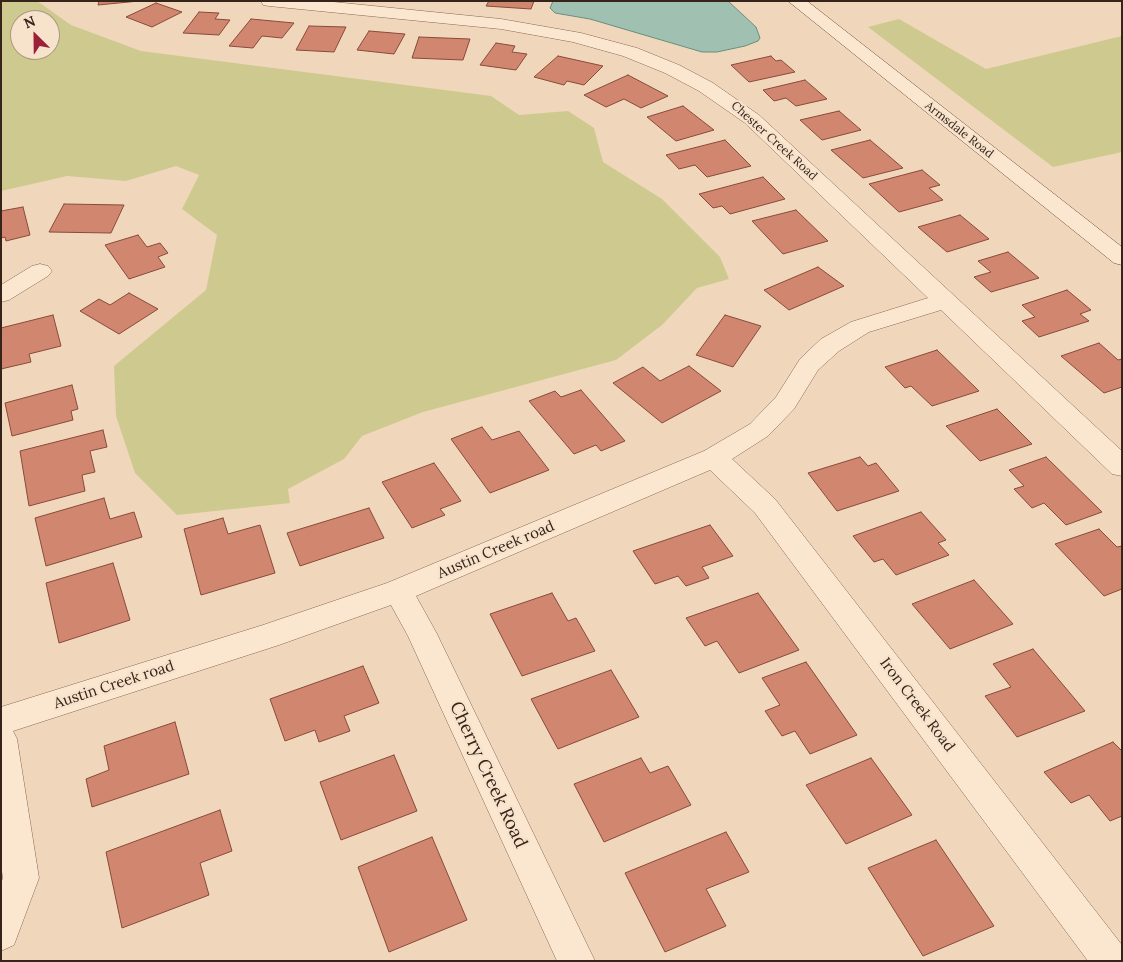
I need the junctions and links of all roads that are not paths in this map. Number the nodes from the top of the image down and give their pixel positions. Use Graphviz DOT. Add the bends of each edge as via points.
graph roads {
  1 [pos="269,1"];
  2 [pos="798,2"];
  3 [pos="1122,258"];
  4 [pos="40,271"];
  5 [pos="1,295"];
  6 [pos="944,301"];
  7 [pos="714,458"];
  8 [pos="1122,467"];
  9 [pos="398,591"];
  10 [pos="1,721"];
  11 [pos="1,739"];
  12 [pos="1,933"];
  13 [pos="576,961"];
  14 [pos="1111,961"];
  1 -- 6 [label="street, Chester Creek Road" via="534,29 630,52 672,69 721,96 752,119"];
  2 -- 3 [label="street, Armsdale Road"];
  4 -- 5 [label="street"];
  6 -- 7 [label="street, Austin Creek road" via="860,327 830,345 809,365 785,404 759,430"];
  6 -- 8 [label="street, Chester Creek Road"];
  7 -- 9 [label="street, Austin Creek road"];
  7 -- 14 [label="street, Iron Creek Road" via="765,506"];
  9 -- 10 [label="street, Austin Creek road"];
  9 -- 13 [label="street, Cherry Creek Road" via="422,634"];
  11 -- 12 [label="street" via="21,878"];
}
